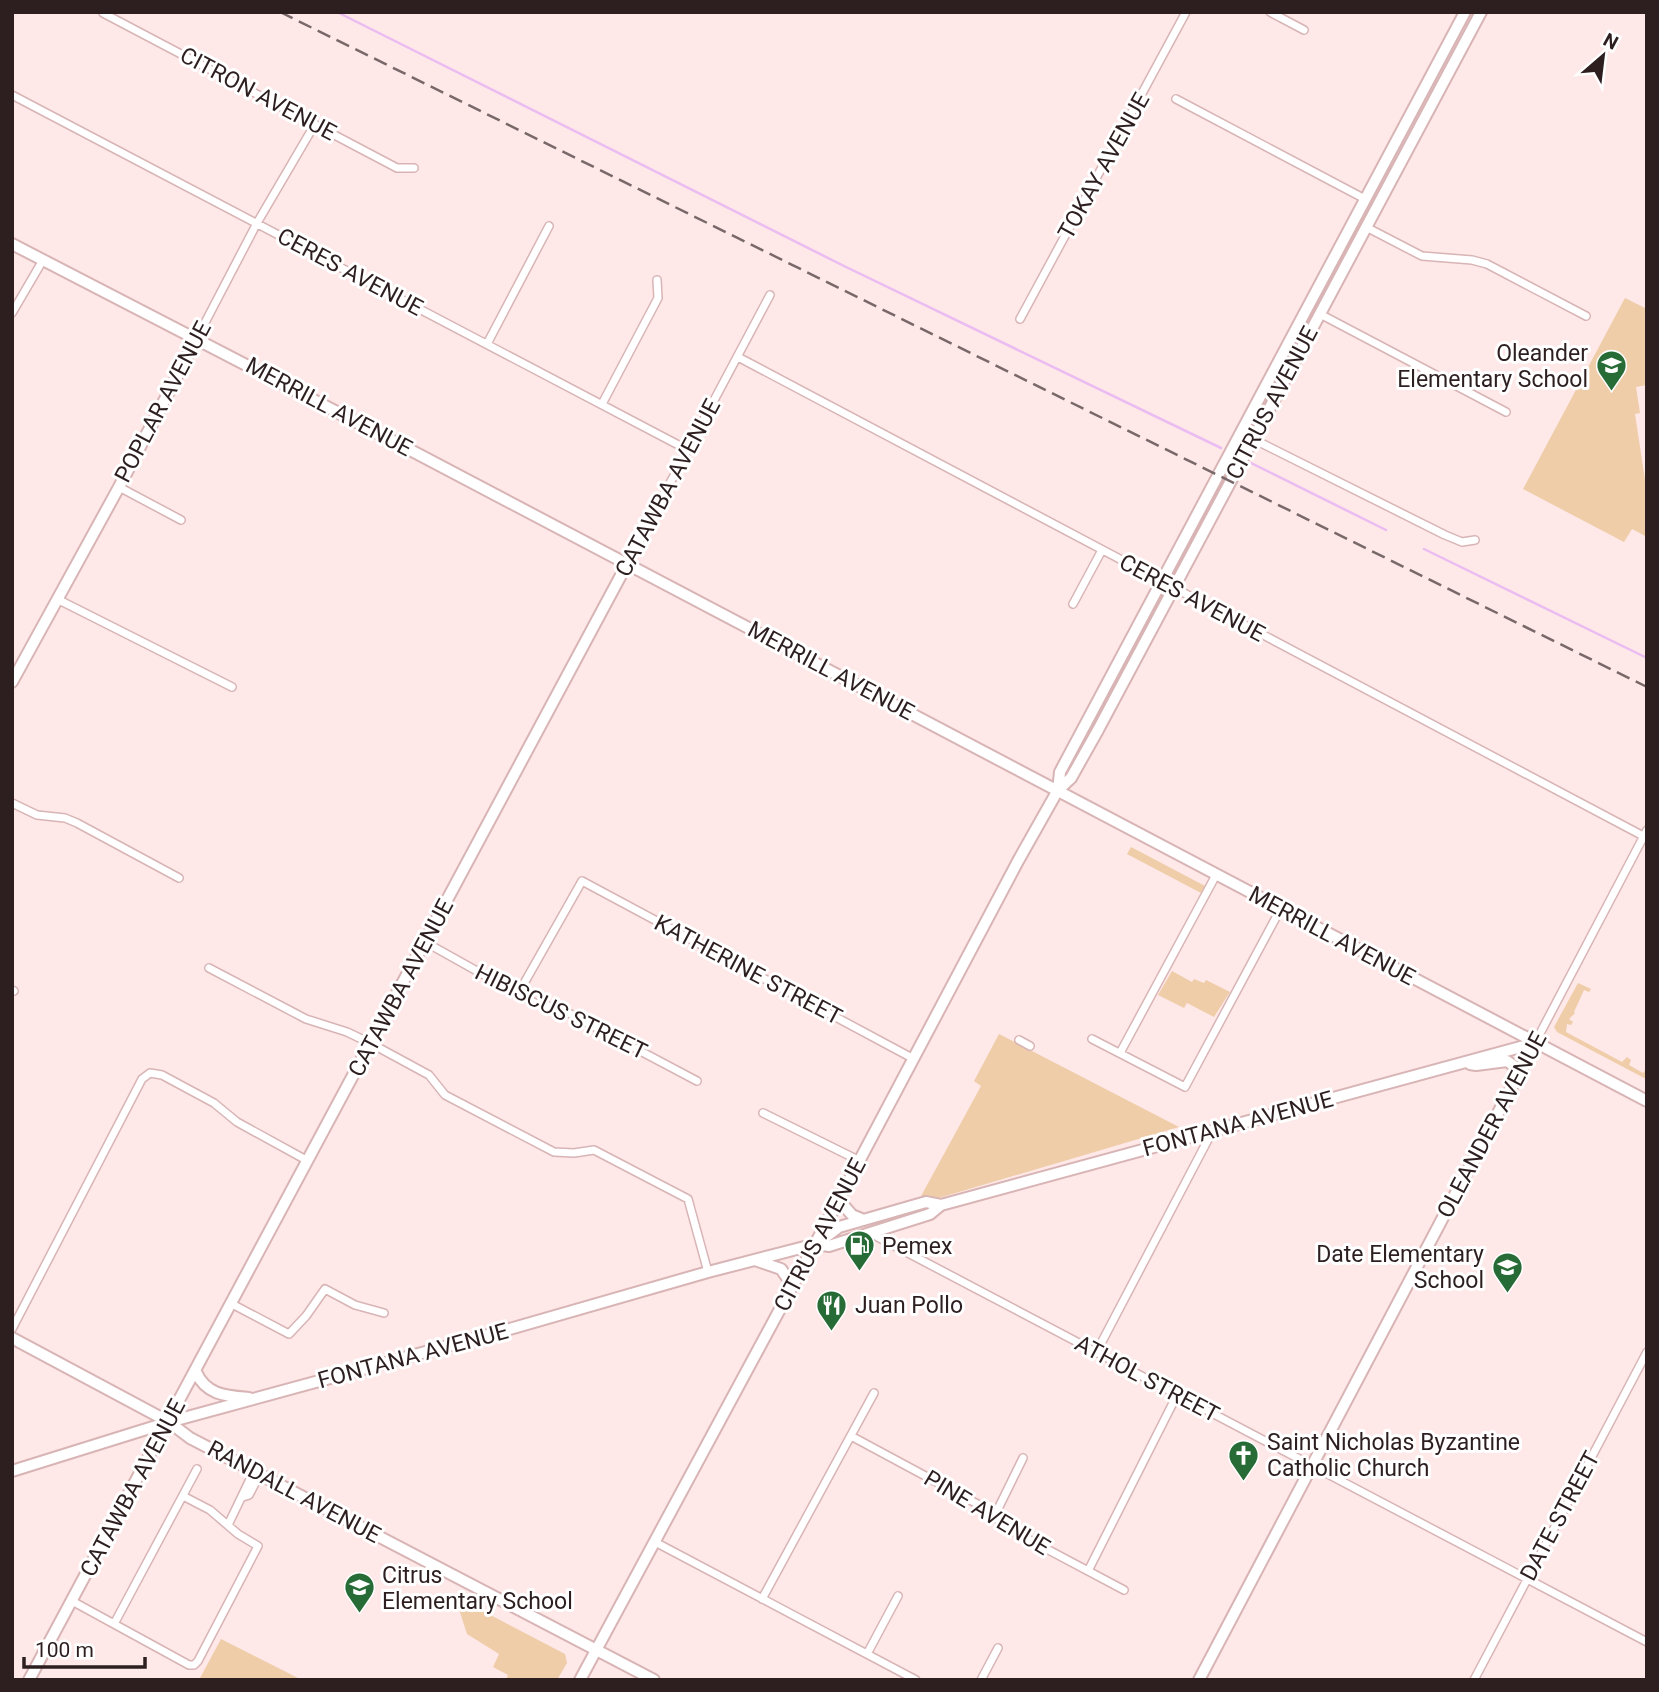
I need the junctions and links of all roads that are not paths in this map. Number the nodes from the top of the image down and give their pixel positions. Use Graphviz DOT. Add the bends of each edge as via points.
graph roads {
  1 [pos="1186,12"];
  2 [pos="1270,12"];
  3 [pos="1465,12"];
  4 [pos="1480,12"];
  5 [pos="103,13"];
  6 [pos="1304,30"];
  7 [pos="12,95"];
  8 [pos="1176,99"];
  9 [pos="314,124"];
  10 [pos="415,168"];
  11 [pos="1365,200"];
  12 [pos="257,223"];
  13 [pos="549,226"];
  14 [pos="1366,228"];
  15 [pos="12,244"];
  16 [pos="43,260"];
  17 [pos="657,280"];
  18 [pos="770,295"];
  19 [pos="12,313"];
  20 [pos="1320,314"];
  21 [pos="1586,316"];
  22 [pos="1020,319"];
  23 [pos="197,338"];
  24 [pos="487,344"];
  25 [pos="737,357"];
  26 [pos="602,404"];
  27 [pos="1506,411"];
  28 [pos="1253,439"];
  29 [pos="688,450"];
  30 [pos="120,487"];
  31 [pos="181,520"];
  32 [pos="1475,540"];
  33 [pos="1102,550"];
  34 [pos="627,564"];
  35 [pos="1161,581"];
  36 [pos="1173,587"];
  37 [pos="57,599"];
  38 [pos="1073,604"];
  39 [pos="12,681"];
  40 [pos="232,687"];
  41 [pos="1058,790"];
  42 [pos="12,803"];
  43 [pos="1646,835"];
  44 [pos="1216,875"];
  45 [pos="179,878"];
  46 [pos="1280,910"];
  47 [pos="425,942"];
  48 [pos="209,968"];
  49 [pos="518,994"];
  50 [pos="1092,1039"];
  51 [pos="1019,1040"];
  52 [pos="370,1043"];
  53 [pos="1535,1043"];
  54 [pos="1030,1046"];
  55 [pos="1120,1053"];
  56 [pos="914,1059"];
  57 [pos="1464,1062"];
  58 [pos="1518,1075"];
  59 [pos="697,1081"];
  60 [pos="1647,1101"];
  61 [pos="763,1113"];
  62 [pos="1212,1131"];
  63 [pos="308,1161"];
  64 [pos="860,1161"];
  65 [pos="839,1200"];
  66 [pos="941,1205"];
  67 [pos="864,1220"];
  68 [pos="870,1233"];
  69 [pos="816,1244"];
  70 [pos="755,1260"];
  71 [pos="708,1272"];
  72 [pos="793,1286"];
  73 [pos="232,1304"];
  74 [pos="384,1313"];
  75 [pos="12,1329"];
  76 [pos="12,1338"];
  77 [pos="1647,1352"];
  78 [pos="1096,1353"];
  79 [pos="196,1372"];
  80 [pos="874,1393"];
  81 [pos="1177,1395"];
  82 [pos="256,1399"];
  83 [pos="169,1422"];
  84 [pos="851,1436"];
  85 [pos="1023,1458"];
  86 [pos="1312,1466"];
  87 [pos="197,1469"];
  88 [pos="12,1471"];
  89 [pos="257,1473"];
  90 [pos="183,1496"];
  91 [pos="995,1515"];
  92 [pos="228,1525"];
  93 [pos="654,1542"];
  94 [pos="1088,1572"];
  95 [pos="1526,1579"];
  96 [pos="1124,1590"];
  97 [pos="898,1596"];
  98 [pos="762,1599"];
  99 [pos="72,1601"];
  100 [pos="114,1624"];
  101 [pos="1647,1642"];
  102 [pos="998,1648"];
  103 [pos="597,1650"];
  104 [pos="867,1654"];
  105 [pos="29,1680"];
  106 [pos="580,1680"];
  107 [pos="654,1680"];
  108 [pos="916,1680"];
  109 [pos="981,1680"];
  110 [pos="1199,1680"];
  111 [pos="1474,1680"];
  1 -- 22 [label="street, TOKAY AVENUE"];
  2 -- 6 [label="street"];
  3 -- 11 [label="main road, CITRUS AVENUE"];
  4 -- 14 [label="main road, CITRUS AVENUE"];
  5 -- 9 [label="street, CITRON AVENUE"];
  7 -- 12 [label="street, CERES AVENUE"];
  8 -- 11 [label="street"];
  9 -- 10 [label="street, CITRON AVENUE" via="397,168"];
  9 -- 12 [label="street, POPLAR AVENUE"];
  11 -- 35 [label="main road, CITRUS AVENUE"];
  12 -- 23 [label="street, POPLAR AVENUE"];
  12 -- 24 [label="street, CERES AVENUE"];
  13 -- 24 [label="street"];
  14 -- 20 [label="main road, CITRUS AVENUE"];
  14 -- 21 [label="street" via="1422,256 1487,264"];
  15 -- 16 [label="main road, MERRILL AVENUE"];
  16 -- 19 [label="street"];
  16 -- 23 [label="main road, MERRILL AVENUE"];
  17 -- 26 [label="street" via="658,298"];
  18 -- 25 [label="street, CATAWBA AVENUE"];
  20 -- 27 [label="street"];
  20 -- 28 [label="main road, CITRUS AVENUE"];
  23 -- 30 [label="main road, POPLAR AVENUE"];
  23 -- 34 [label="main road, MERRILL AVENUE"];
  24 -- 26 [label="street, CERES AVENUE"];
  25 -- 29 [label="street, CATAWBA AVENUE"];
  25 -- 33 [label="street, CERES AVENUE"];
  26 -- 29 [label="street, CERES AVENUE"];
  28 -- 32 [label="street" via="1445,535 1462,542"];
  28 -- 36 [label="main road, CITRUS AVENUE"];
  29 -- 34 [label="street, CATAWBA AVENUE"];
  30 -- 31 [label="street"];
  30 -- 37 [label="main road, POPLAR AVENUE"];
  33 -- 35 [label="street, CERES AVENUE"];
  33 -- 38 [label="street"];
  34 -- 41 [label="main road, MERRILL AVENUE"];
  34 -- 47 [label="main road, CATAWBA AVENUE"];
  35 -- 36 [label="street, CERES AVENUE"];
  35 -- 41 [label="main road, CITRUS AVENUE" via="1060,772"];
  36 -- 41 [label="main road, CITRUS AVENUE" via="1071,778"];
  36 -- 43 [label="street, CERES AVENUE"];
  37 -- 39 [label="main road, POPLAR AVENUE"];
  37 -- 40 [label="street"];
  41 -- 44 [label="main road, MERRILL AVENUE"];
  41 -- 56 [label="main road, CITRUS AVENUE"];
  42 -- 45 [label="street" via="37,815 77,823"];
  43 -- 53 [label="street, OLEANDER AVENUE"];
  44 -- 46 [label="main road, MERRILL AVENUE"];
  44 -- 55 [label="street"];
  46 -- 53 [label="main road, MERRILL AVENUE"];
  46 -- 55 [label="street" via="1185,1087"];
  47 -- 49 [label="street, HIBISCUS STREET"];
  47 -- 52 [label="main road, CATAWBA AVENUE"];
  48 -- 52 [label="street" via="306,1019"];
  49 -- 56 [label="street, KATHERINE STREET" via="582,881"];
  49 -- 59 [label="street, HIBISCUS STREET" via="561,1009"];
  50 -- 55 [label="street"];
  51 -- 54 [label="street"];
  52 -- 63 [label="main road, CATAWBA AVENUE"];
  52 -- 71 [label="street" via="429,1075 445,1095 554,1152 594,1150 688,1199"];
  53 -- 57 [label="main road, FONTANA AVENUE"];
  53 -- 58 [label="main road, OLEANDER AVENUE"];
  53 -- 60 [label="main road, MERRILL AVENUE"];
  56 -- 64 [label="main road, CITRUS AVENUE"];
  57 -- 58 [label="main road" via="1507,1061"];
  57 -- 62 [label="main road, FONTANA AVENUE"];
  58 -- 86 [label="main road, OLEANDER AVENUE"];
  61 -- 64 [label="street"];
  62 -- 66 [label="main road, FONTANA AVENUE"];
  62 -- 78 [label="street"];
  63 -- 73 [label="main road, CATAWBA AVENUE"];
  63 -- 75 [label="street" via="162,1074 150,1073 142,1079"];
  64 -- 65 [label="main road, CITRUS AVENUE"];
  65 -- 67 [label="main road" via="852,1215"];
  65 -- 69 [label="main road, CITRUS AVENUE"];
  66 -- 67 [label="main road, FONTANA AVENUE" via="926,1202"];
  66 -- 68 [label="main road, FONTANA AVENUE" via="930,1214"];
  67 -- 69 [label="main road, FONTANA AVENUE" via="839,1227"];
  68 -- 69 [label="main road, FONTANA AVENUE" via="829,1246"];
  68 -- 78 [label="street, ATHOL STREET"];
  69 -- 70 [label="main road, FONTANA AVENUE"];
  69 -- 72 [label="main road, CITRUS AVENUE"];
  70 -- 71 [label="main road, FONTANA AVENUE"];
  70 -- 72 [label="main road" via="781,1269"];
  71 -- 82 [label="main road, FONTANA AVENUE"];
  72 -- 93 [label="main road, CITRUS AVENUE"];
  73 -- 74 [label="street" via="289,1334 325,1289 355,1305"];
  73 -- 79 [label="main road, CATAWBA AVENUE"];
  76 -- 83 [label="main road, RANDALL AVENUE"];
  77 -- 95 [label="street, DATE STREET"];
  78 -- 81 [label="street, ATHOL STREET"];
  79 -- 82 [label="main road" via="212,1392"];
  79 -- 83 [label="main road, CATAWBA AVENUE"];
  80 -- 84 [label="street"];
  81 -- 86 [label="street, ATHOL STREET"];
  81 -- 94 [label="street"];
  82 -- 83 [label="main road, FONTANA AVENUE"];
  83 -- 88 [label="main road, FONTANA AVENUE"];
  83 -- 89 [label="main road, RANDALL AVENUE"];
  83 -- 99 [label="main road, CATAWBA AVENUE"];
  84 -- 91 [label="street, PINE AVENUE"];
  84 -- 98 [label="street"];
  85 -- 91 [label="street"];
  86 -- 95 [label="street, ATHOL STREET"];
  86 -- 110 [label="main road, OLEANDER AVENUE"];
  87 -- 90 [label="street"];
  89 -- 92 [label="street"];
  89 -- 103 [label="main road, RANDALL AVENUE"];
  90 -- 92 [label="street"];
  90 -- 100 [label="street"];
  91 -- 94 [label="street, PINE AVENUE" via="1009,1529"];
  92 -- 100 [label="street" via="258,1546 194,1665"];
  93 -- 98 [label="street"];
  93 -- 103 [label="main road, CITRUS AVENUE"];
  94 -- 96 [label="street, PINE AVENUE"];
  95 -- 101 [label="street, ATHOL STREET"];
  95 -- 111 [label="street, DATE STREET"];
  97 -- 104 [label="street"];
  98 -- 104 [label="street"];
  99 -- 100 [label="street"];
  99 -- 105 [label="main road, CATAWBA AVENUE"];
  102 -- 109 [label="street"];
  103 -- 106 [label="main road, CITRUS AVENUE"];
  103 -- 107 [label="main road, RANDALL AVENUE"];
  104 -- 108 [label="street"];
}
